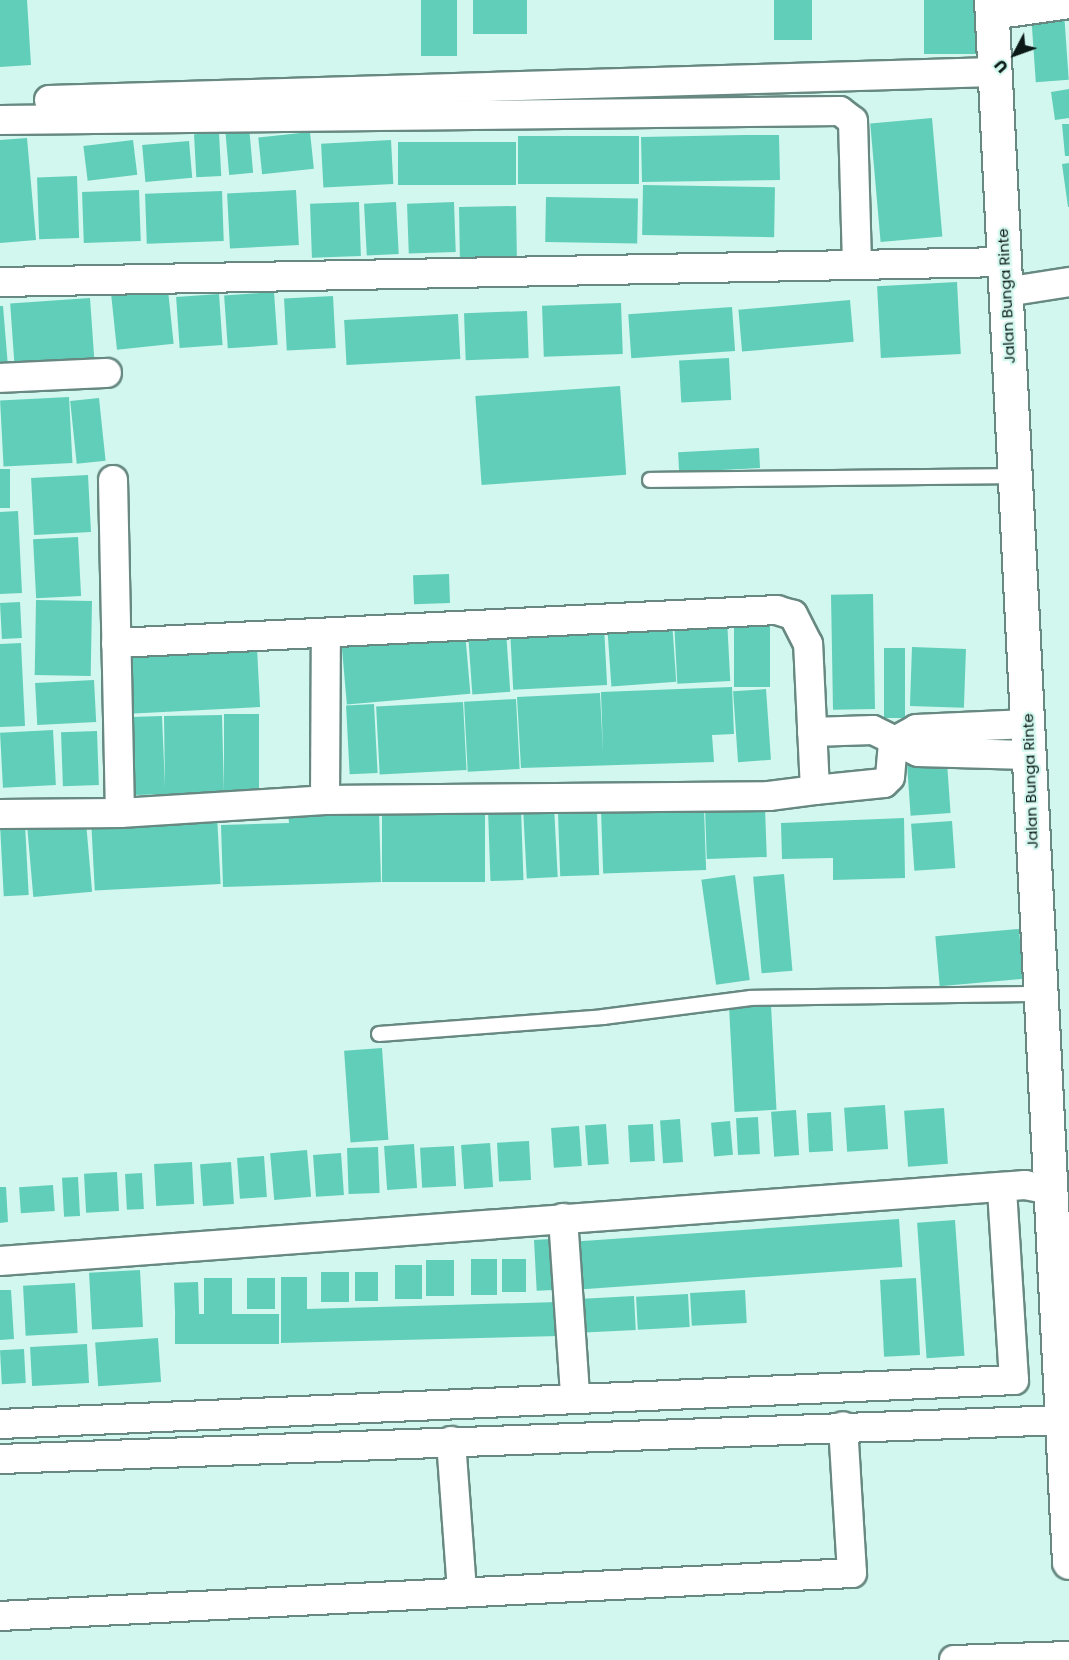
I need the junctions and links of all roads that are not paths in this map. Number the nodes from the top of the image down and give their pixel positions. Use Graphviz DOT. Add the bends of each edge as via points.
graph roads {
  1 [pos="1069,4"];
  2 [pos="991,8"];
  3 [pos="994,72"];
  4 [pos="0,102"];
  5 [pos="0,120"];
  6 [pos="857,264"];
  7 [pos="1005,277"];
  8 [pos="0,282"];
  9 [pos="1069,282"];
  10 [pos="107,373"];
  11 [pos="0,378"];
  12 [pos="1015,476"];
  13 [pos="113,480"];
  14 [pos="650,480"];
  15 [pos="326,634"];
  16 [pos="116,643"];
  17 [pos="812,732"];
  18 [pos="1028,739"];
  19 [pos="893,742"];
  20 [pos="815,790"];
  21 [pos="326,800"];
  22 [pos="0,813"];
  23 [pos="120,813"];
  24 [pos="1040,994"];
  25 [pos="379,1034"];
  26 [pos="1002,1188"];
  27 [pos="1050,1190"];
  28 [pos="563,1218"];
  29 [pos="0,1261"];
  30 [pos="575,1395"];
  31 [pos="1065,1422"];
  32 [pos="0,1424"];
  33 [pos="843,1426"];
  34 [pos="451,1441"];
  35 [pos="0,1459"];
  36 [pos="1069,1562"];
  37 [pos="462,1592"];
  38 [pos="0,1616"];
  39 [pos="1069,1656"];
  40 [pos="954,1660"];
  1 -- 2 [label="street"];
  2 -- 3 [label="street, Jalan Bunga Rinte"];
  3 -- 4 [label="street"];
  3 -- 7 [label="street, Jalan Bunga Rinte"];
  5 -- 6 [label="street" via="840,111 853,121"];
  6 -- 7 [label="street"];
  6 -- 8 [label="street"];
  7 -- 9 [label="street"];
  7 -- 12 [label="street, Jalan Bunga Rinte"];
  10 -- 11 [label="street"];
  12 -- 14 [label="lane"];
  12 -- 18 [label="street, Jalan Bunga Rinte"];
  13 -- 16 [label="street"];
  15 -- 16 [label="street"];
  15 -- 17 [label="street" via="777,610 793,615 808,644"];
  15 -- 21 [label="street"];
  16 -- 23 [label="street"];
  17 -- 19 [label="street" via="873,730"];
  17 -- 20 [label="street"];
  18 -- 19 [label="street" via="916,729"];
  18 -- 24 [label="street, Jalan Bunga Rinte"];
  19 -- 20 [label="street" via="890,777 884,783"];
  20 -- 21 [label="street" via="769,796"];
  21 -- 23 [label="street"];
  22 -- 23 [label="street"];
  24 -- 25 [label="lane" via="751,998 603,1017"];
  24 -- 27 [label="street, Jalan Bunga Rinte"];
  26 -- 27 [label="street"];
  26 -- 28 [label="street"];
  26 -- 30 [label="street" via="1014,1380"];
  27 -- 31 [label="street, Jalan Bunga Rinte"];
  28 -- 29 [label="street"];
  28 -- 30 [label="street"];
  30 -- 32 [label="street"];
  31 -- 33 [label="street"];
  31 -- 36 [label="street, Jalan Bunga Rinte"];
  33 -- 34 [label="street"];
  33 -- 37 [label="street" via="852,1573"];
  34 -- 35 [label="street"];
  34 -- 37 [label="street"];
  37 -- 38 [label="street"];
  39 -- 40 [label="street"];
}
